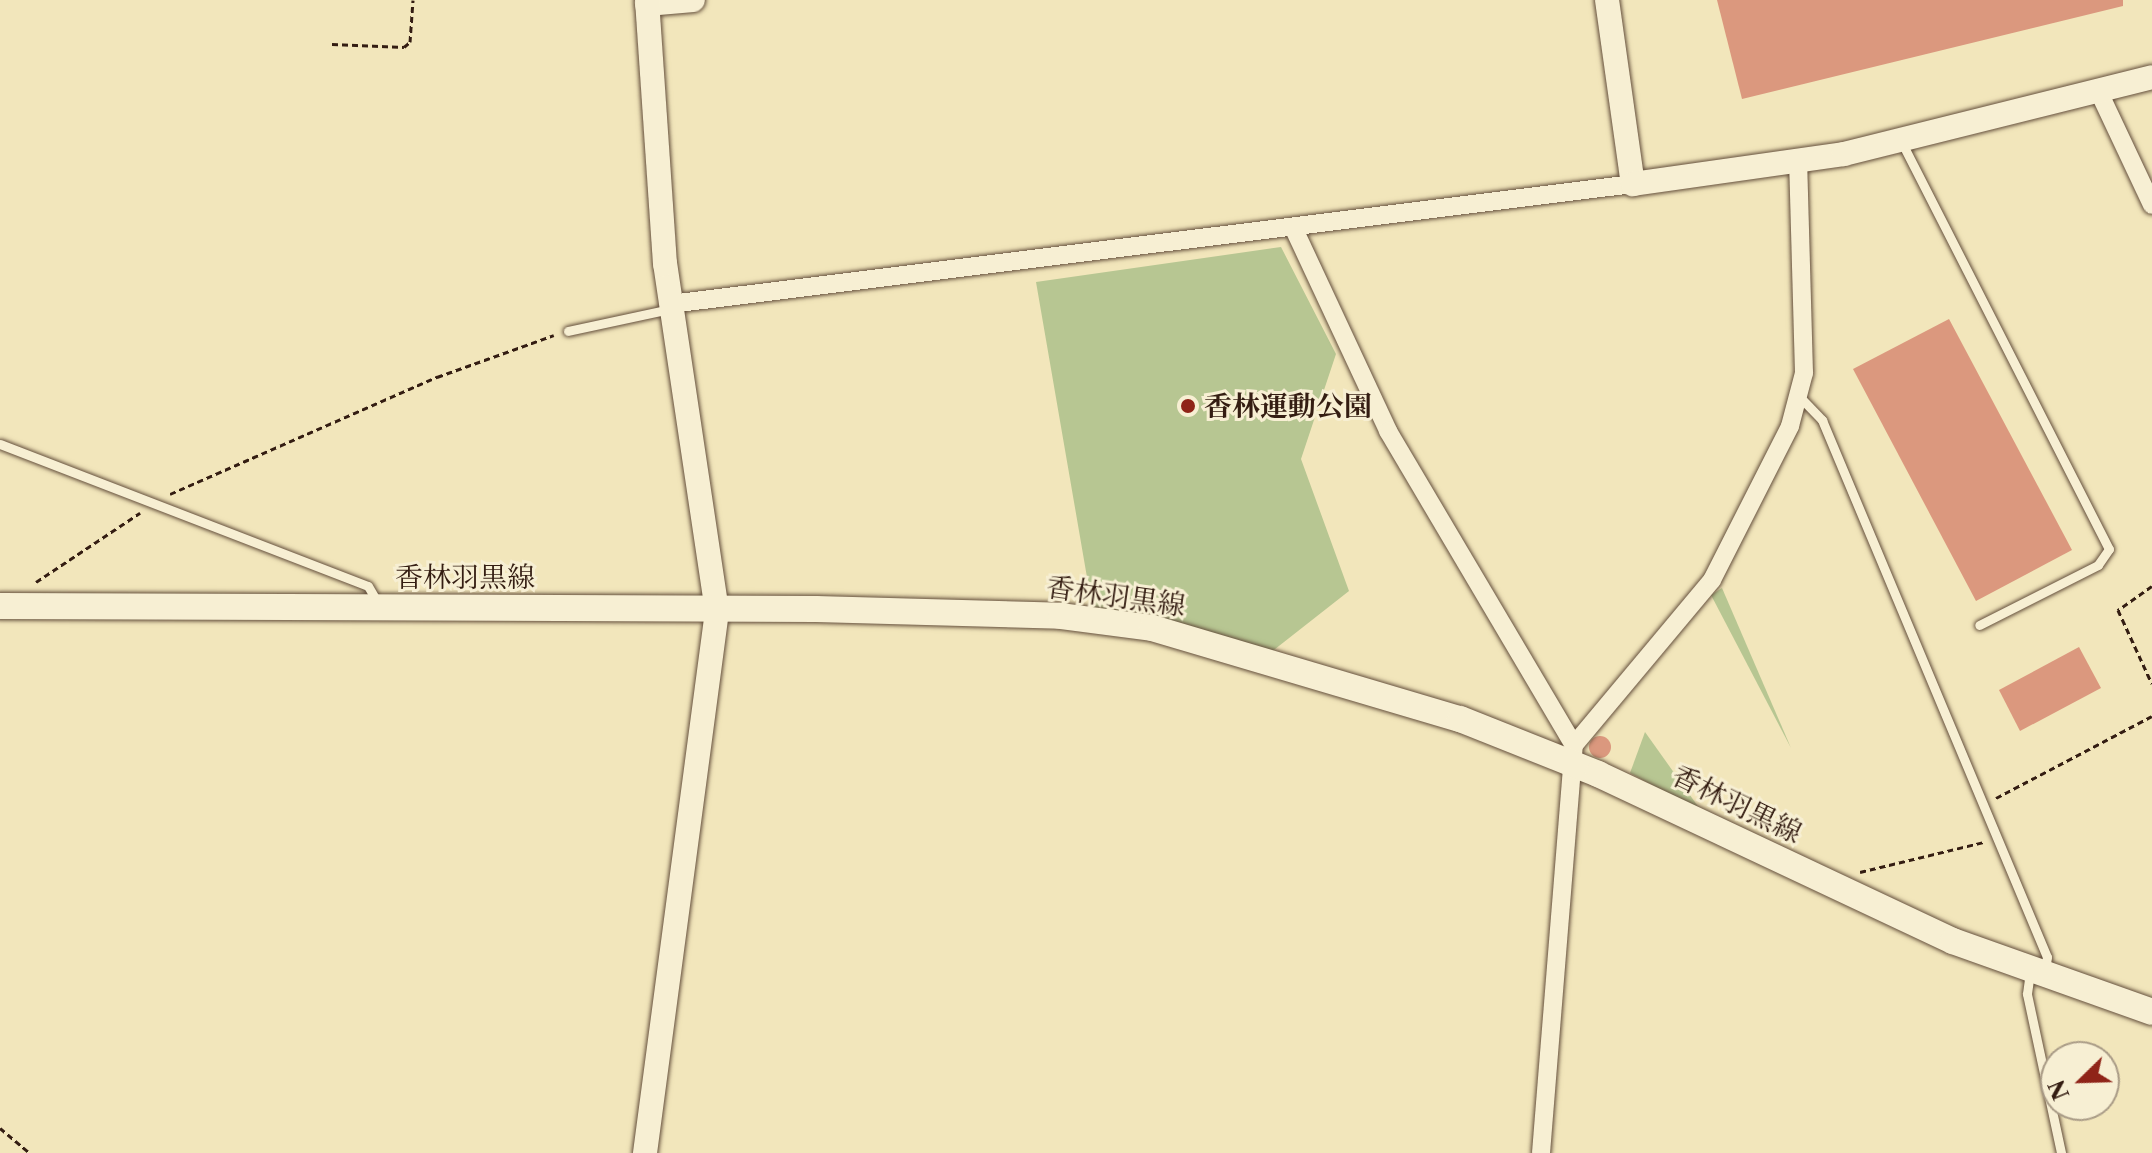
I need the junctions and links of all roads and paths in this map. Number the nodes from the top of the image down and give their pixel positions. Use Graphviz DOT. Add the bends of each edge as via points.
graph roads {
  1 [pos="413,0"];
  2 [pos="693,0"];
  3 [pos="1607,0"];
  4 [pos="647,2"];
  5 [pos="332,44"];
  6 [pos="2152,77"];
  7 [pos="2098,90"];
  8 [pos="1901,141"];
  9 [pos="1798,163"];
  10 [pos="1633,184"];
  11 [pos="2152,205"];
  12 [pos="1294,229"];
  13 [pos="672,306"];
  14 [pos="568,331"];
  15 [pos="1800,397"];
  16 [pos="0,444"];
  17 [pos="154,503"];
  18 [pos="2152,586"];
  19 [pos="5,606"];
  20 [pos="380,608"];
  21 [pos="717,611"];
  22 [pos="1979,625"];
  23 [pos="2152,684"];
  24 [pos="2152,716"];
  25 [pos="1573,754"];
  26 [pos="1983,805"];
  27 [pos="1996,837"];
  28 [pos="1839,888"];
  29 [pos="2037,974"];
  30 [pos="2152,1012"];
  31 [pos="0,1128"];
  32 [pos="30,1153"];
  33 [pos="645,1153"];
  34 [pos="1541,1153"];
  35 [pos="2061,1153"];
  1 -- 5 [label="path" via="410,42 404,47"];
  2 -- 4 [label="street"];
  3 -- 10 [label="street"];
  4 -- 13 [label="street"];
  6 -- 7 [label="street"];
  7 -- 8 [label="street"];
  7 -- 11 [label="street"];
  8 -- 9 [label="street"];
  8 -- 22 [label="lane" via="2109,549 2098,565"];
  9 -- 10 [label="street"];
  9 -- 15 [label="street"];
  10 -- 12 [label="street"];
  12 -- 13 [label="street"];
  12 -- 25 [label="street" via="1395,443"];
  13 -- 14 [label="lane"];
  13 -- 21 [label="street"];
  14 -- 17 [label="path" via="423,383"];
  15 -- 25 [label="street" via="1773,465 1712,580"];
  15 -- 26 [label="lane" via="1822,420"];
  16 -- 17 [label="lane"];
  17 -- 19 [label="path"];
  17 -- 20 [label="lane" via="368,586"];
  18 -- 23 [label="path" via="2118,610"];
  19 -- 20 [label="main road, 香林羽黒線"];
  20 -- 21 [label="main road, 香林羽黒線"];
  21 -- 25 [label="main road, 香林羽黒線" via="1061,616 1152,628"];
  21 -- 33 [label="street"];
  24 -- 26 [label="path"];
  25 -- 28 [label="main road, 香林羽黒線"];
  25 -- 34 [label="street"];
  26 -- 27 [label="lane"];
  27 -- 28 [label="path" via="1853,873"];
  27 -- 29 [label="lane" via="2047,957"];
  28 -- 29 [label="main road, 香林羽黒線"];
  29 -- 30 [label="main road, 香林羽黒線"];
  29 -- 35 [label="lane" via="2027,994"];
  31 -- 32 [label="path"];
}
